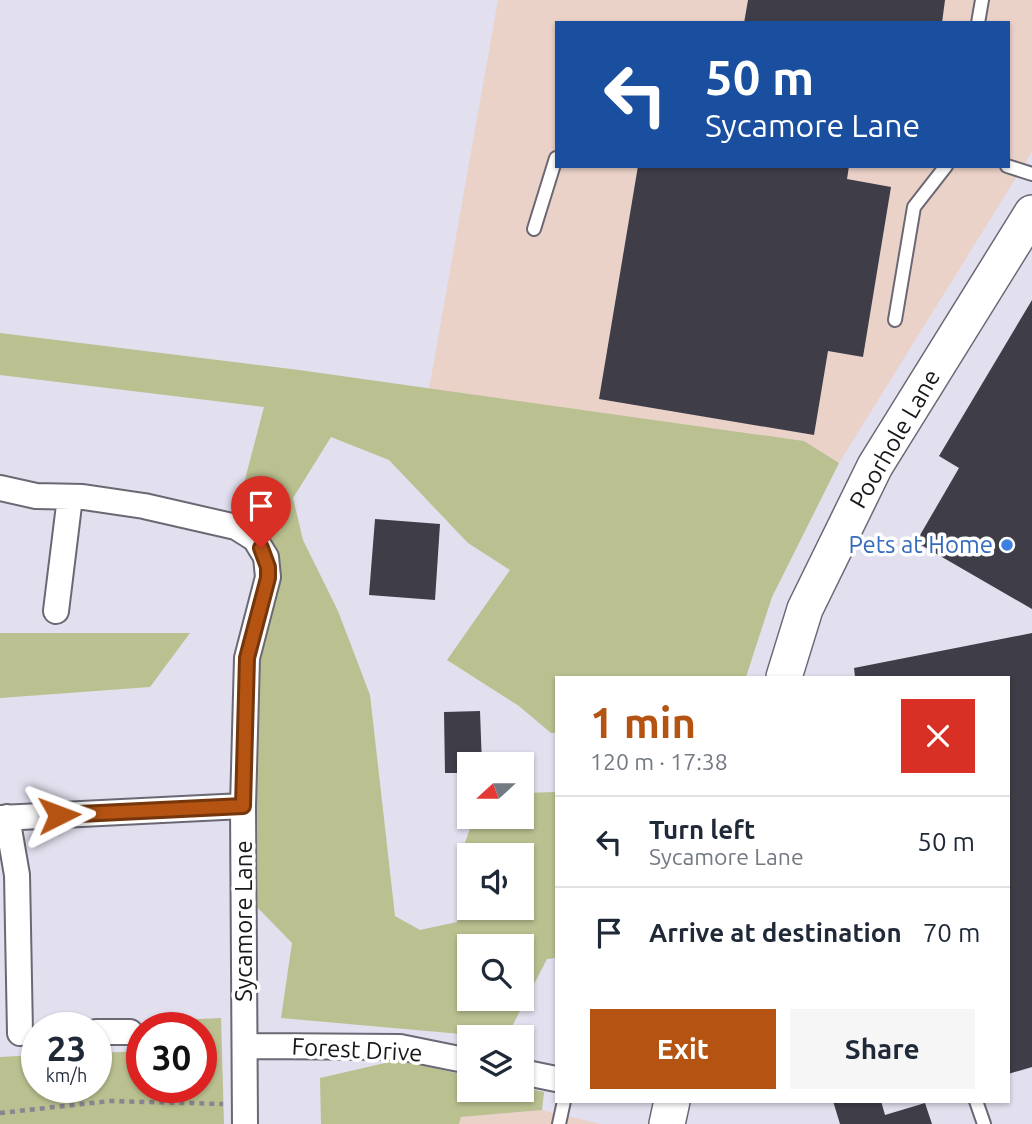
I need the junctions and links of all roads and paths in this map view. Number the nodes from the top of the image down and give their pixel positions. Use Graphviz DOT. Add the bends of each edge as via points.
graph roads {
  1 [pos="982,0"];
  2 [pos="978,21"];
  3 [pos="555,161"];
  4 [pos="1010,167"];
  5 [pos="944,168"];
  6 [pos="1032,174"];
  7 [pos="1032,213"];
  8 [pos="534,229"];
  9 [pos="895,320"];
  10 [pos="0,488"];
  11 [pos="71,497"];
  12 [pos="56,611"];
  13 [pos="783,676"];
  14 [pos="243,806"];
  15 [pos="3,817"];
  16 [pos="19,1033"];
  17 [pos="245,1046"];
  18 [pos="457,1059"];
  19 [pos="534,1074"];
  20 [pos="555,1079"];
  21 [pos="564,1103"];
  22 [pos="977,1103"];
  23 [pos="0,1113"];
  24 [pos="245,1114"];
  25 [pos="559,1124"];
  26 [pos="984,1124"];
  1 -- 2 [label="lane"];
  3 -- 8 [label="lane"];
  4 -- 6 [label="lane"];
  5 -- 9 [label="lane" via="914,207"];
  7 -- 13 [label="street, Poorhole Lane" via="875,466 805,609"];
  10 -- 11 [label="street"];
  11 -- 12 [label="street"];
  11 -- 14 [label="street, Sycamore Lane" via="144,506 236,527 261,548 268,578 247,658"];
  14 -- 15 [label="street"];
  14 -- 17 [label="street, Sycamore Lane"];
  15 -- 16 [label="street" via="17,875"];
  17 -- 18 [label="street, Forest Drive" via="400,1047"];
  17 -- 24 [label="street, Sycamore Lane"];
  19 -- 20 [label="street"];
  21 -- 25 [label="lane"];
  22 -- 26 [label="lane"];
  23 -- 24 [label="path" via="110,1101"];
}
